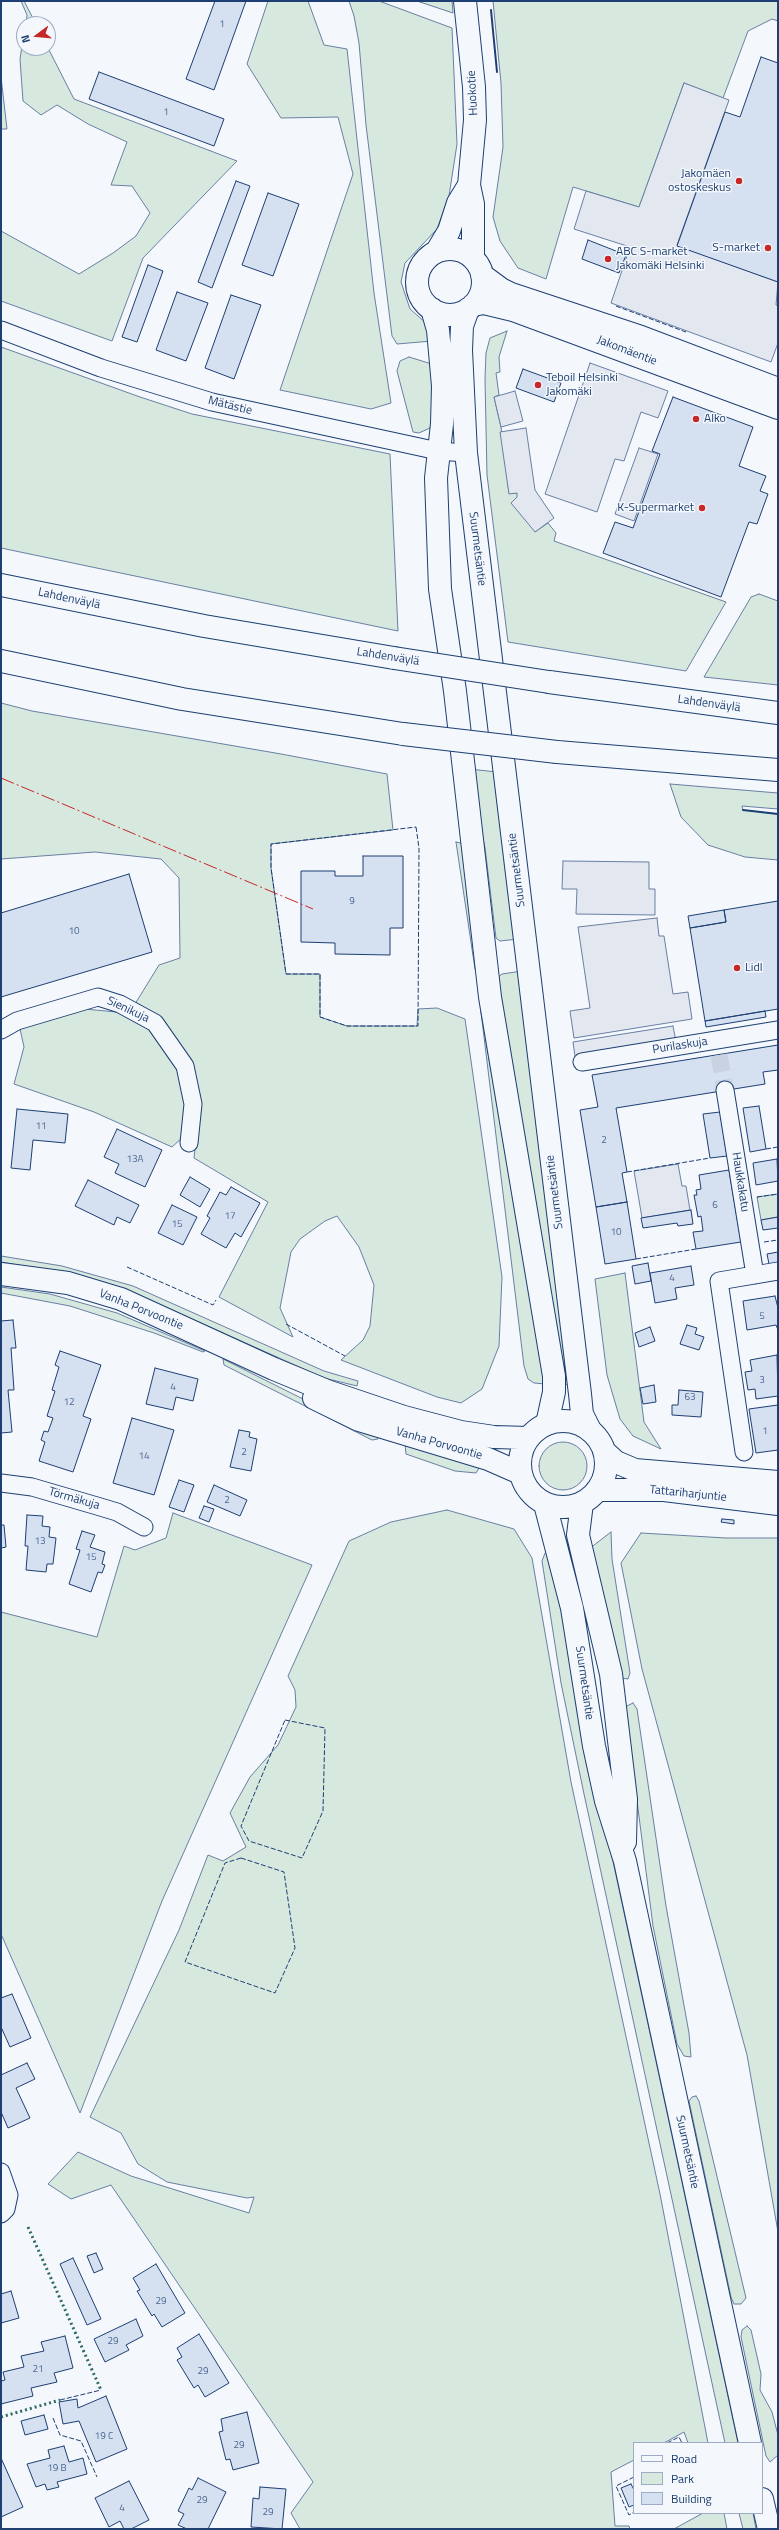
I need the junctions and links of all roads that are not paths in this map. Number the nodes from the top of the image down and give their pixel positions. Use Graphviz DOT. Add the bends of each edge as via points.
graph roads {
  1 [pos="465,1"];
  2 [pos="469,185"];
  3 [pos="437,251"];
  4 [pos="477,266"];
  5 [pos="471,307"];
  6 [pos="432,309"];
  7 [pos="1,330"];
  8 [pos="778,389"];
  9 [pos="778,408"];
  10 [pos="438,451"];
  11 [pos="466,453"];
  12 [pos="1,585"];
  13 [pos="1,661"];
  14 [pos="778,713"];
  15 [pos="778,770"];
  16 [pos="1,1030"];
  17 [pos="778,1030"];
  18 [pos="582,1062"];
  19 [pos="725,1090"];
  20 [pos="189,1143"];
  21 [pos="778,1271"];
  22 [pos="1,1274"];
  23 [pos="755,1275"];
  24 [pos="274,1369"];
  25 [pos="547,1424"];
  26 [pos="590,1430"];
  27 [pos="528,1438"];
  28 [pos="604,1451"];
  29 [pos="744,1452"];
  30 [pos="520,1473"];
  31 [pos="778,1482"];
  32 [pos="1,1483"];
  33 [pos="589,1496"];
  34 [pos="545,1504"];
  35 [pos="778,1504"];
  36 [pos="144,1527"];
  37 [pos="625,1861"];
  38 [pos="1,2172"];
  39 [pos="1,2214"];
  40 [pos="750,2442"];
  41 [pos="763,2504"];
  42 [pos="768,2529"];
  1 -- 2 [label="main road, Huokotie" via="474,87"];
  2 -- 3 [label="main road, Huokotie" via="458,204 449,231"];
  2 -- 4 [label="main road, Huokotie" via="474,204"];
  3 -- 4 [label="main road" via="456,249"];
  3 -- 6 [label="main road" via="426,258 417,275 420,294"];
  4 -- 5 [label="main road" via="482,288"];
  4 -- 8 [label="main road, Jakomäentie" via="501,289 511,294 642,337"];
  5 -- 6 [label="main road" via="450,314"];
  5 -- 9 [label="main road, Jakomäentie" via="484,303 513,310"];
  5 -- 11 [label="main road, Suurmetsäntie" via="462,326 461,350"];
  6 -- 10 [label="main road" via="438,330 443,386"];
  7 -- 10 [label="street, Mätästie" via="101,368 212,402"];
  10 -- 11 [label="street, Mätästie"];
  10 -- 25 [label="main road" via="436,513 440,589 455,691 490,997 554,1376 554,1392"];
  11 -- 26 [label="main road, Suurmetsäntie" via="582,1414"];
  12 -- 14 [label="main road, Lahdenväylä, bridge" via="204,626 394,658"];
  13 -- 15 [label="main road, bridge" via="182,700 403,734 557,752"];
  16 -- 20 [label="street, Sienikuja" via="17,1021 98,997 120,1004 155,1023 185,1066 193,1104"];
  17 -- 18 [label="street, Purilaskuja" via="718,1048"];
  19 -- 23 [label="street, Haukkakatu"];
  21 -- 23 [label="street"];
  22 -- 24 [label="main road, Vanha Porvoontie" via="68,1283 121,1299"];
  23 -- 29 [label="street" via="719,1281"];
  24 -- 27 [label="main road, Vanha Porvoontie" via="327,1391 404,1417 461,1432 494,1437"];
  24 -- 30 [label="main road, Vanha Porvoontie" via="320,1402 359,1420 488,1459"];
  25 -- 26 [label="main road" via="564,1421"];
  25 -- 27 [label="main road"];
  26 -- 28 [label="main road"];
  27 -- 30 [label="main road" via="521,1453"];
  28 -- 31 [label="main road, Tattariharjuntie" via="616,1462 635,1470"];
  28 -- 33 [label="main road" via="605,1466"];
  30 -- 34 [label="main road" via="534,1497"];
  32 -- 36 [label="street, Törmäkuja" via="32,1487 117,1512"];
  33 -- 34 [label="main road" via="569,1507"];
  33 -- 35 [label="main road, Tattariharjuntie" via="664,1490"];
  33 -- 37 [label="main road, Suurmetsäntie" via="578,1535 611,1674 626,1799"];
  34 -- 37 [label="main road, Suurmetsäntie" via="572,1608 594,1746 606,1801"];
  37 -- 40 [label="main road, Suurmetsäntie"];
  38 -- 39 [label="street" via="9,2195 6,2209"];
  41 -- 42 [label="main road"];
}
